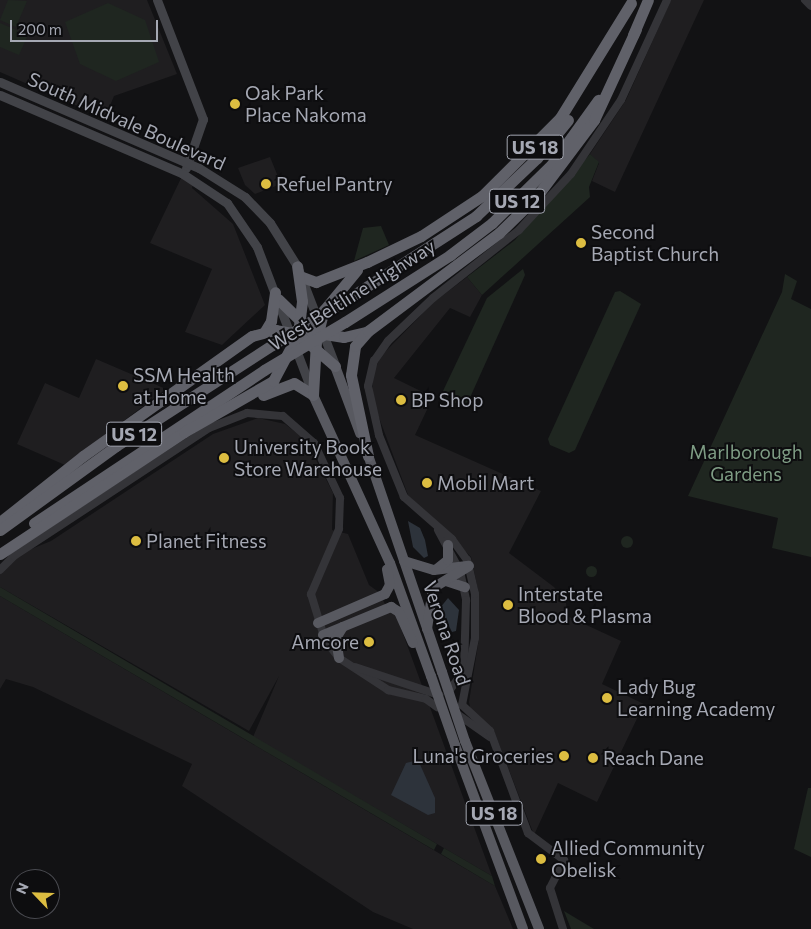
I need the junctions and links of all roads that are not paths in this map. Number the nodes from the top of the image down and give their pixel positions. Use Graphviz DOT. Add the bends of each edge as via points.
graph roads {
  1 [pos="157,0"];
  2 [pos="648,0"];
  3 [pos="667,0"];
  4 [pos="805,0"];
  5 [pos="632,1"];
  6 [pos="811,6"];
  7 [pos="636,29"];
  8 [pos="0,82"];
  9 [pos="0,95"];
  10 [pos="188,163"];
  11 [pos="183,174"];
  12 [pos="367,262"];
  13 [pos="300,272"];
  14 [pos="276,295"];
  15 [pos="321,322"];
  16 [pos="296,329"];
  17 [pos="265,331"];
  18 [pos="368,331"];
  19 [pos="322,340"];
  20 [pos="295,346"];
  21 [pos="335,366"];
  22 [pos="313,395"];
  23 [pos="220,413"];
  24 [pos="368,456"];
  25 [pos="0,522"];
  26 [pos="436,528"];
  27 [pos="0,530"];
  28 [pos="446,542"];
  29 [pos="382,546"];
  30 [pos="0,547"];
  31 [pos="0,554"];
  32 [pos="404,561"];
  33 [pos="469,566"];
  34 [pos="0,570"];
  35 [pos="434,570"];
  36 [pos="460,570"];
  37 [pos="446,581"];
  38 [pos="464,587"];
  39 [pos="318,623"];
  40 [pos="347,624"];
  41 [pos="427,629"];
  42 [pos="323,635"];
  43 [pos="339,658"];
  44 [pos="427,664"];
  45 [pos="355,667"];
  46 [pos="444,694"];
  47 [pos="462,704"];
  48 [pos="437,707"];
  49 [pos="457,714"];
  50 [pos="494,740"];
  51 [pos="460,743"];
  52 [pos="538,926"];
  53 [pos="523,929"];
  54 [pos="563,929"];
  1 -- 10 [label="main road" via="203,118"];
  2 -- 7 [label="highway, West Beltline Highway / US 12"];
  3 -- 26 [label="street" via="621,100 571,174 520,230 425,305 377,354 368,386 379,435 404,498"];
  4 -- 6 [label="street"];
  5 -- 12 [label="highway, US 18" via="576,96 535,147 472,204"];
  5 -- 27 [label="highway, West Beltline Highway / US 12, bridge" via="591,84 537,158 464,225 138,431"];
  7 -- 18 [label="highway, US 18" via="594,120 537,196 500,233"];
  7 -- 30 [label="highway, West Beltline Highway / US 12, bridge" via="585,120 522,196 463,246 264,370"];
  8 -- 10 [label="main road, South Midvale Boulevard"];
  9 -- 11 [label="main road, South Midvale Boulevard"];
  10 -- 11 [label="main road"];
  10 -- 13 [label="main road, South Midvale Boulevard" via="228,184 254,204"];
  11 -- 14 [label="main road, South Midvale Boulevard" via="236,212 257,247"];
  12 -- 13 [label="highway" via="316,282"];
  12 -- 15 [label="highway, US 18" via="333,294"];
  13 -- 15 [label="main road, South Midvale Boulevard"];
  13 -- 16 [label="highway"];
  14 -- 16 [label="highway"];
  14 -- 17 [label="highway" via="271,321"];
  15 -- 19 [label="highway, US 18"];
  16 -- 17 [label="highway"];
  16 -- 19 [label="highway"];
  16 -- 20 [label="highway"];
  17 -- 25 [label="highway" via="241,342 83,456"];
  18 -- 19 [label="highway"];
  18 -- 24 [label="highway, US 18" via="355,346 350,364"];
  19 -- 21 [label="highway"];
  19 -- 22 [label="highway, US 18"];
  20 -- 22 [label="main road, Verona Road"];
  20 -- 23 [label="highway" via="273,381"];
  21 -- 24 [label="highway, Verona Road"];
  22 -- 23 [label="highway" via="301,384 287,384"];
  22 -- 29 [label="highway, Verona Road / US 18"];
  23 -- 31 [label="highway"];
  24 -- 32 [label="highway, Verona Road / US 18"];
  26 -- 28 [label="street"];
  26 -- 33 [label="street" via="456,542"];
  28 -- 33 [label="street"];
  28 -- 35 [label="highway" via="448,560"];
  28 -- 36 [label="street"];
  29 -- 39 [label="highway" via="390,585 385,594"];
  29 -- 44 [label="highway, Verona Road / US 18"];
  32 -- 35 [label="highway"];
  32 -- 41 [label="highway, Verona Road / US 18"];
  33 -- 36 [label="highway"];
  33 -- 47 [label="street" via="475,638"];
  34 -- 39 [label="street" via="190,438 242,414 271,413 306,432 340,495 340,526 311,594"];
  35 -- 36 [label="highway"];
  36 -- 37 [label="highway"];
  36 -- 38 [label="street"];
  37 -- 38 [label="highway"];
  37 -- 41 [label="highway" via="430,595"];
  38 -- 46 [label="street" via="466,659 458,683"];
  39 -- 42 [label="street"];
  40 -- 42 [label="highway"];
  40 -- 43 [label="highway" via="337,633"];
  40 -- 44 [label="highway" via="382,608 396,608 420,659"];
  41 -- 51 [label="highway, Verona Road / US 18, bridge"];
  42 -- 43 [label="street"];
  43 -- 45 [label="street"];
  44 -- 51 [label="highway, Verona Road / US 18, bridge"];
  45 -- 46 [label="street"];
  45 -- 48 [label="street" via="388,690 426,699"];
  46 -- 47 [label="street"];
  46 -- 48 [label="street"];
  47 -- 49 [label="street"];
  47 -- 50 [label="street"];
  48 -- 49 [label="street" via="445,716"];
  49 -- 50 [label="street"];
  50 -- 54 [label="street" via="528,833 564,860 550,888"];
  51 -- 52 [label="highway, Verona Road / US 18"];
  51 -- 53 [label="highway, Verona Road / US 18"];
}
